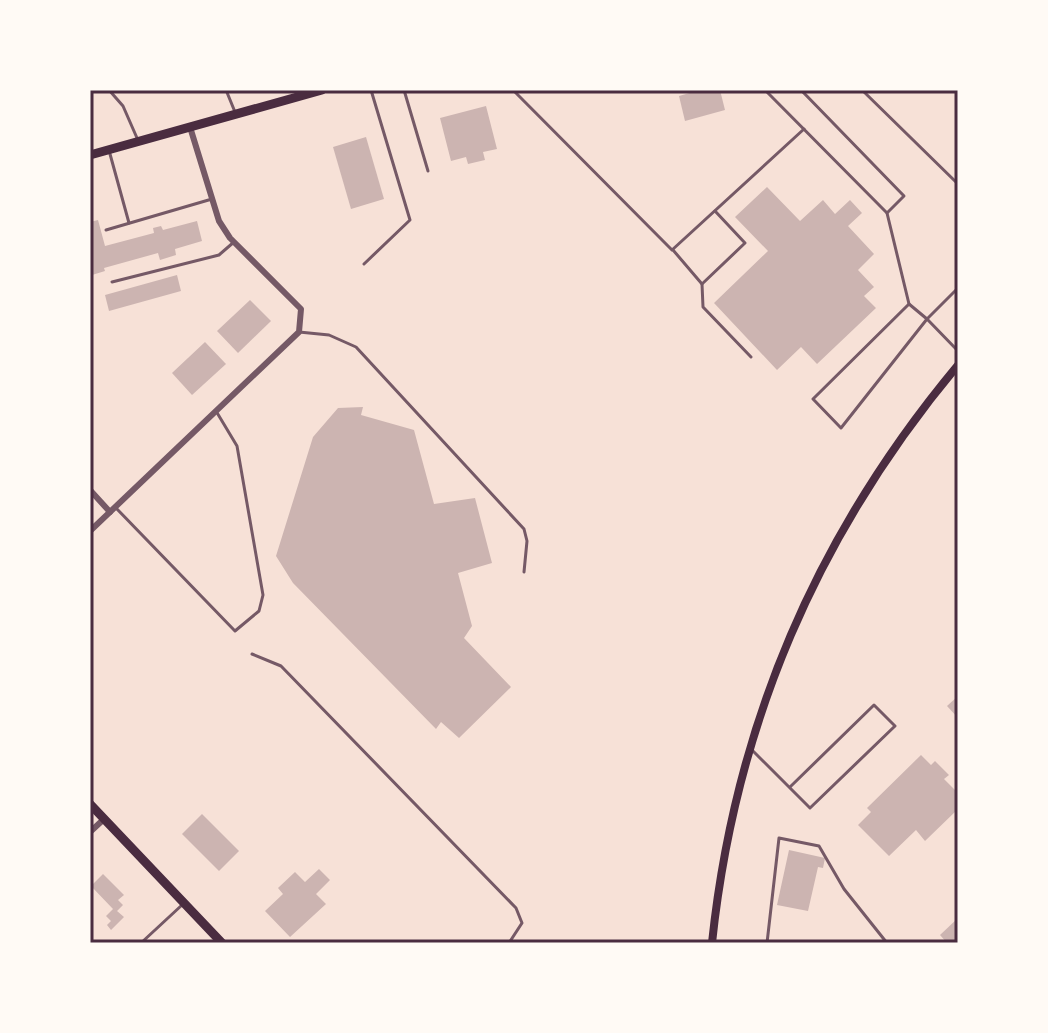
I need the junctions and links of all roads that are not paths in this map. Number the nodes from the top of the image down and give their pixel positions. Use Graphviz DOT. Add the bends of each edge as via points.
graph roads {
  1 [pos="109,90"];
  2 [pos="226,90"];
  3 [pos="322,90"];
  4 [pos="371,90"];
  5 [pos="404,90"];
  6 [pos="513,90"];
  7 [pos="765,90"];
  8 [pos="801,90"];
  9 [pos="862,90"];
  10 [pos="236,114"];
  11 [pos="190,127"];
  12 [pos="804,129"];
  13 [pos="139,141"];
  14 [pos="109,150"];
  15 [pos="90,155"];
  16 [pos="428,171"];
  17 [pos="958,184"];
  18 [pos="212,199"];
  19 [pos="715,211"];
  20 [pos="887,213"];
  21 [pos="129,223"];
  22 [pos="106,230"];
  23 [pos="234,242"];
  24 [pos="672,250"];
  25 [pos="364,264"];
  26 [pos="112,282"];
  27 [pos="702,284"];
  28 [pos="958,288"];
  29 [pos="909,304"];
  30 [pos="927,319"];
  31 [pos="299,332"];
  32 [pos="958,351"];
  33 [pos="751,357"];
  34 [pos="958,365"];
  35 [pos="216,411"];
  36 [pos="90,490"];
  37 [pos="113,509"];
  38 [pos="90,531"];
  39 [pos="524,572"];
  40 [pos="252,654"];
  41 [pos="749,748"];
  42 [pos="790,787"];
  43 [pos="90,804"];
  44 [pos="104,819"];
  45 [pos="90,832"];
  46 [pos="184,903"];
  47 [pos="141,943"];
  48 [pos="222,943"];
  49 [pos="509,943"];
  50 [pos="712,943"];
  51 [pos="767,943"];
  52 [pos="887,943"];
  1 -- 13 [label="lane"];
  2 -- 10 [label="lane"];
  3 -- 10 [label="main road"];
  4 -- 25 [label="lane" via="410,220"];
  5 -- 16 [label="lane"];
  6 -- 24 [label="lane"];
  7 -- 12 [label="lane"];
  8 -- 20 [label="lane" via="904,196"];
  9 -- 17 [label="lane"];
  10 -- 11 [label="main road"];
  11 -- 13 [label="main road"];
  11 -- 18 [label="street"];
  12 -- 19 [label="lane"];
  12 -- 20 [label="lane"];
  13 -- 14 [label="main road"];
  14 -- 15 [label="main road"];
  14 -- 21 [label="lane"];
  18 -- 21 [label="lane"];
  18 -- 23 [label="street"];
  19 -- 24 [label="lane"];
  19 -- 27 [label="lane" via="745,243"];
  20 -- 29 [label="lane"];
  21 -- 22 [label="lane"];
  23 -- 26 [label="lane" via="219,255"];
  23 -- 31 [label="street" via="301,309"];
  24 -- 27 [label="lane"];
  27 -- 33 [label="lane" via="703,307"];
  28 -- 30 [label="lane"];
  29 -- 30 [label="lane"];
  29 -- 30 [label="lane" via="813,399 841,428"];
  30 -- 32 [label="lane"];
  31 -- 35 [label="street"];
  31 -- 39 [label="lane" via="329,335 356,347 524,529"];
  34 -- 41 [label="main road" via="883,464 837,538 783,649"];
  35 -- 37 [label="street"];
  35 -- 37 [label="lane" via="237,446 263,595 259,611 235,631"];
  36 -- 37 [label="street"];
  37 -- 38 [label="street"];
  40 -- 49 [label="lane" via="281,666 516,908 522,923"];
  41 -- 42 [label="lane"];
  41 -- 50 [label="main road" via="727,836"];
  42 -- 42 [label="lane" via="810,808 895,726 874,705"];
  43 -- 44 [label="main road"];
  44 -- 45 [label="street"];
  44 -- 46 [label="main road"];
  46 -- 47 [label="lane"];
  46 -- 48 [label="main road"];
  51 -- 52 [label="lane" via="779,838 819,846 844,889"];
}
